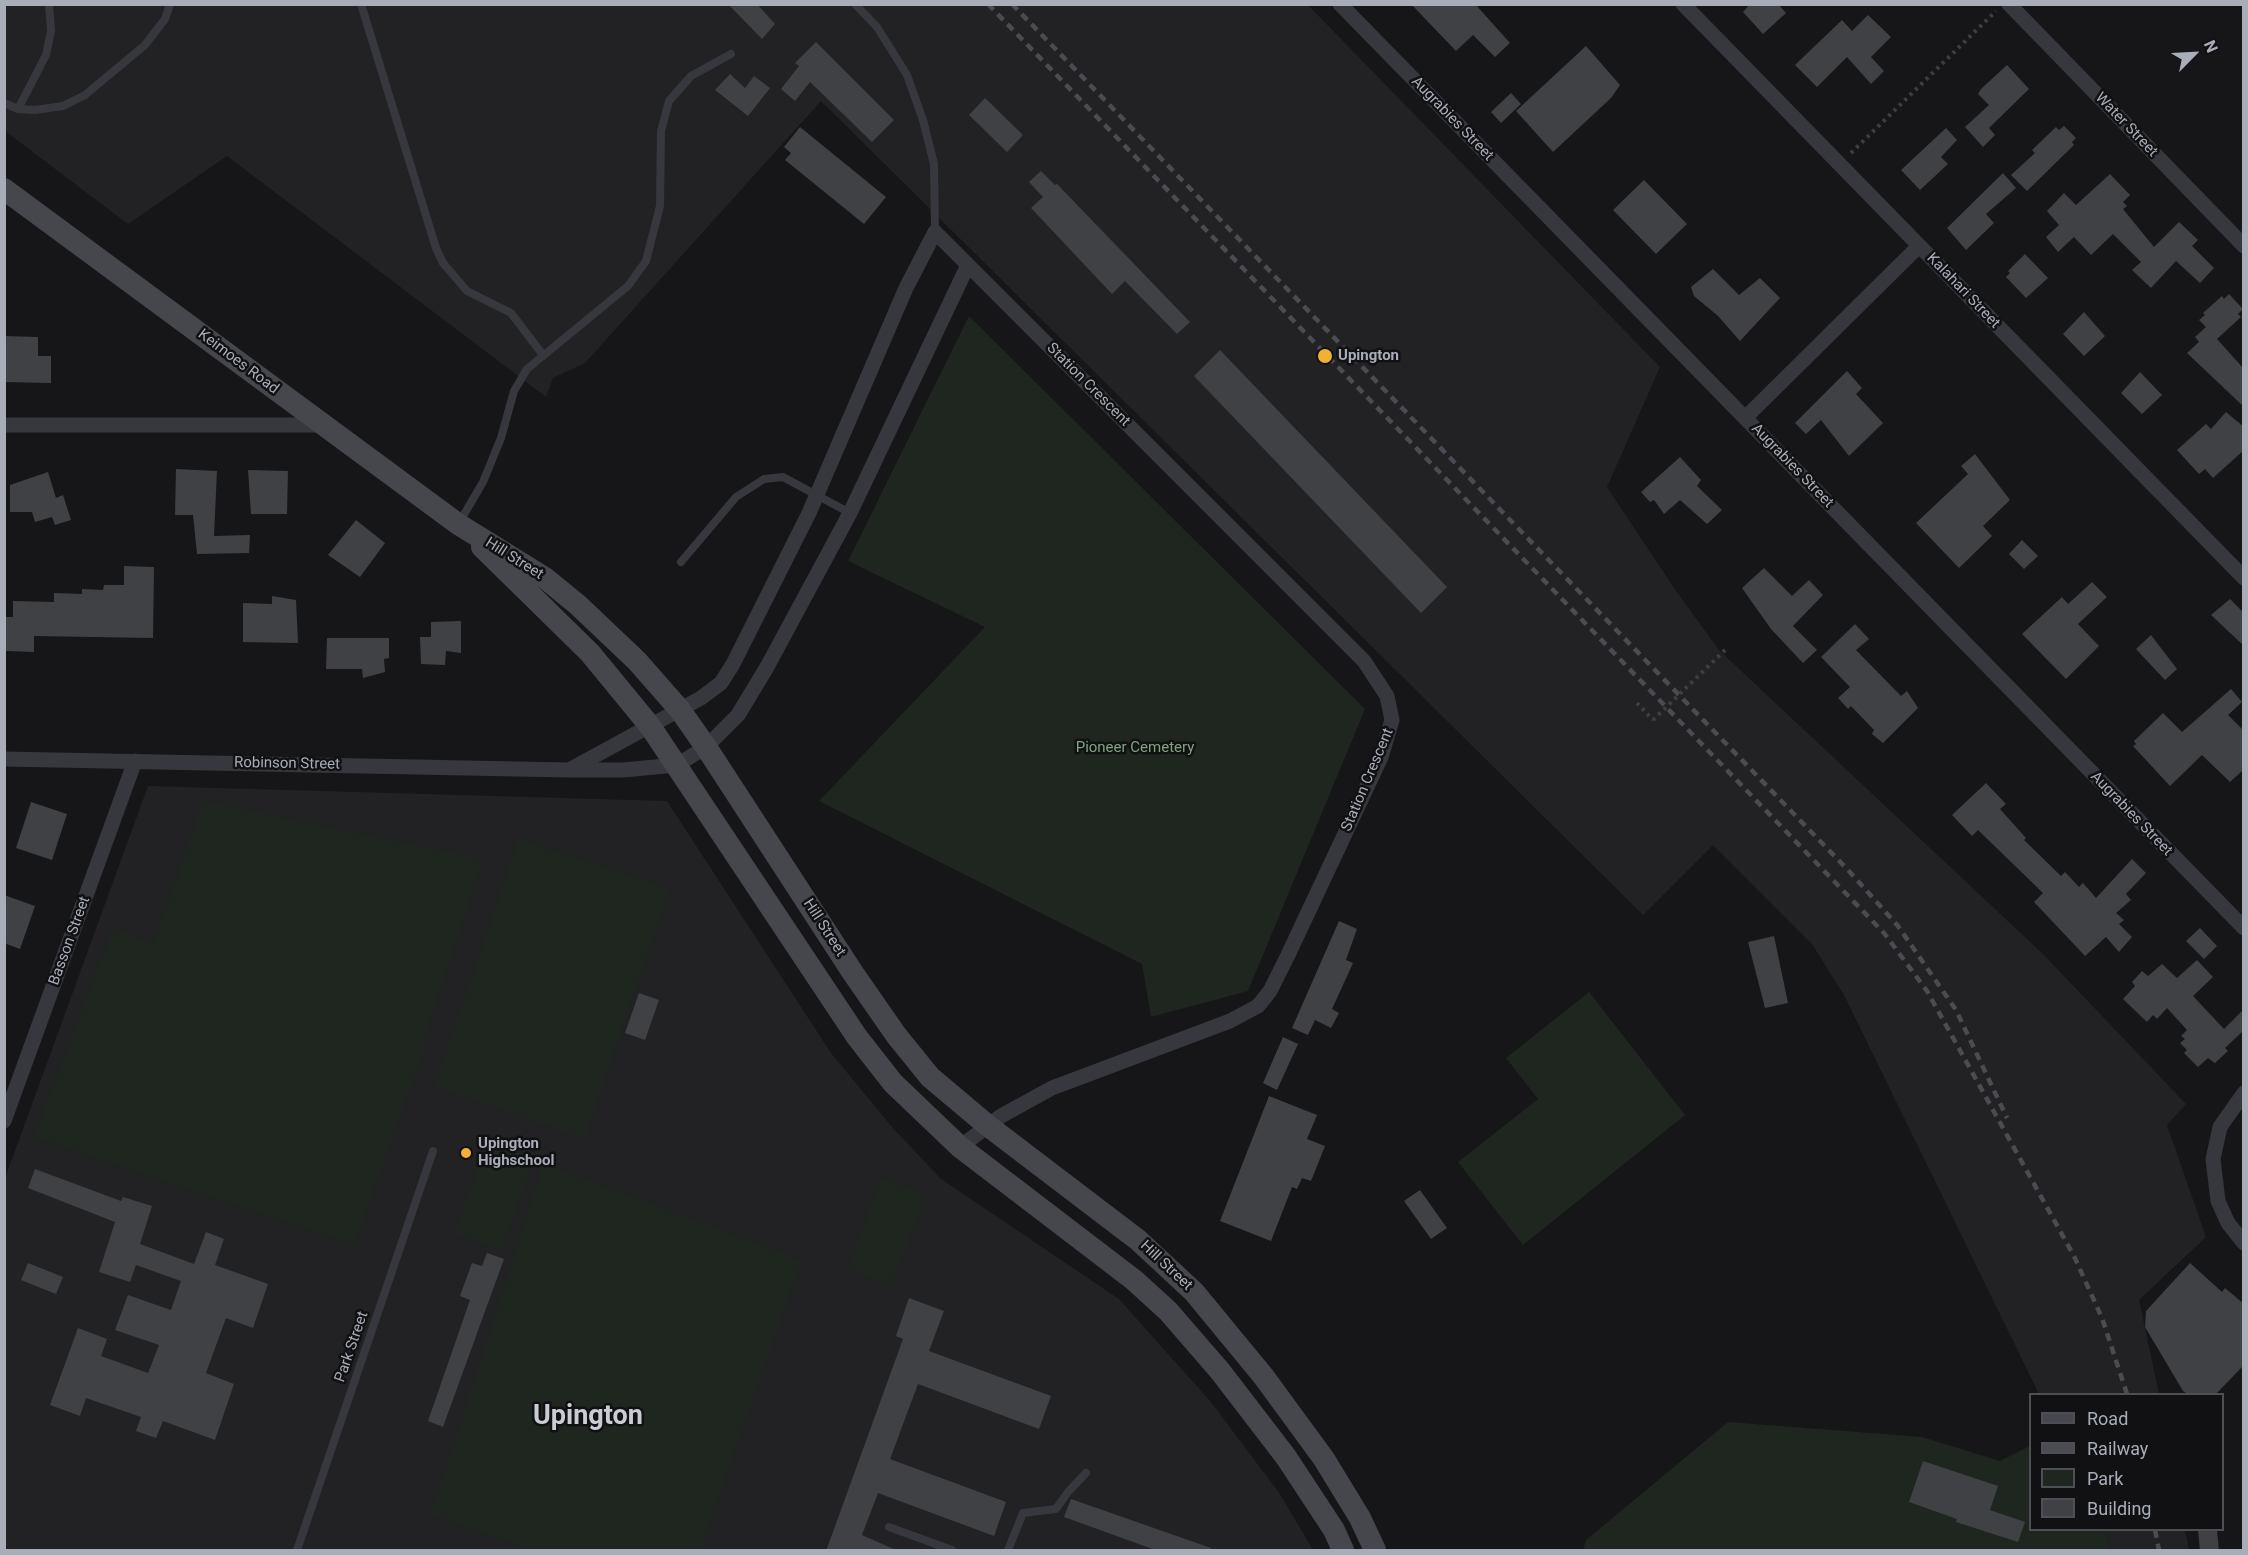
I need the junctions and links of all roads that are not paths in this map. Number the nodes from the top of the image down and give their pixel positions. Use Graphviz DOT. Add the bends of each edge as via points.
graph roads {
  1 [pos="49,4"];
  2 [pos="170,4"];
  3 [pos="361,4"];
  4 [pos="855,4"];
  5 [pos="1340,4"];
  6 [pos="1683,4"];
  7 [pos="2009,4"];
  8 [pos="731,54"];
  9 [pos="4,103"];
  10 [pos="18,109"];
  11 [pos="4,189"];
  12 [pos="935,232"];
  13 [pos="1919,246"];
  14 [pos="2244,246"];
  15 [pos="968,265"];
  16 [pos="543,355"];
  17 [pos="1745,417"];
  18 [pos="4,425"];
  19 [pos="322,425"];
  20 [pos="817,494"];
  21 [pos="850,513"];
  22 [pos="465,529"];
  23 [pos="681,562"];
  24 [pos="2244,578"];
  25 [pos="680,710"];
  26 [pos="650,726"];
  27 [pos="706,747"];
  28 [pos="4,759"];
  29 [pos="135,761"];
  30 [pos="677,765"];
  31 [pos="569,770"];
  32 [pos="2244,928"];
  33 [pos="2244,1093"];
  34 [pos="4,1121"];
  35 [pos="987,1125"];
  36 [pos="960,1147"];
  37 [pos="433,1151"];
  38 [pos="2244,1243"];
  39 [pos="1086,1473"];
  40 [pos="889,1527"];
  41 [pos="297,1551"];
  42 [pos="952,1551"];
  43 [pos="1008,1551"];
  44 [pos="1343,1551"];
  45 [pos="1375,1551"];
  1 -- 10 [label="lane" via="51,31 46,55"];
  2 -- 10 [label="lane" via="165,19 145,45 85,95 50,109"];
  3 -- 16 [label="lane" via="443,263 467,291 511,313"];
  4 -- 12 [label="lane" via="877,27 907,75 923,120 934,164"];
  5 -- 17 [label="street, Augrabies Street"];
  6 -- 13 [label="street, Kalahari Street"];
  7 -- 14 [label="street, Water Street"];
  8 -- 16 [label="lane" via="691,76 674,93 664,111 660,206 646,261 628,286"];
  9 -- 10 [label="lane"];
  11 -- 19 [label="street, Keimoes Road"];
  12 -- 15 [label="street, Station Crescent"];
  12 -- 20 [label="street" via="906,288"];
  13 -- 17 [label="street"];
  13 -- 24 [label="street, Kalahari Street"];
  15 -- 21 [label="street"];
  15 -- 35 [label="street, Station Crescent" via="1365,661 1387,696 1392,720 1381,757 1293,945 1258,1006 1230,1021 1065,1082"];
  16 -- 22 [label="lane" via="518,382"];
  17 -- 32 [label="street, Augrabies Street"];
  18 -- 19 [label="street"];
  19 -- 22 [label="street, Keimoes Road"];
  20 -- 21 [label="lane"];
  20 -- 23 [label="lane" via="783,477 757,483 736,497"];
  20 -- 25 [label="street" via="721,683"];
  21 -- 27 [label="street" via="754,690 738,715"];
  22 -- 25 [label="street, Hill Street" via="516,557 578,605 637,661"];
  22 -- 26 [label="street, Hill Street" via="590,653"];
  25 -- 26 [label="street, Robinson Street"];
  25 -- 27 [label="street, Hill Street"];
  26 -- 30 [label="street, Hill Street"];
  26 -- 31 [label="street, Robinson Street"];
  27 -- 30 [label="street"];
  27 -- 35 [label="street, Hill Street" via="896,1035 930,1077"];
  28 -- 29 [label="street, Robinson Street"];
  29 -- 31 [label="street, Robinson Street"];
  29 -- 34 [label="street, Basson Street"];
  30 -- 31 [label="street, Robinson Street"];
  30 -- 36 [label="street, Hill Street" via="870,1055 892,1083"];
  33 -- 38 [label="street" via="2220,1127 2213,1159 2218,1201 2228,1223"];
  35 -- 36 [label="street, Station Crescent"];
  35 -- 45 [label="street, Hill Street" via="1138,1240 1194,1292 1264,1377 1324,1459"];
  36 -- 44 [label="street, Hill Street" via="1106,1258 1168,1311 1286,1457 1334,1530"];
  37 -- 41 [label="lane, Park Street"];
  39 -- 43 [label="lane" via="1056,1509 1023,1513"];
  40 -- 42 [label="lane"];
}
